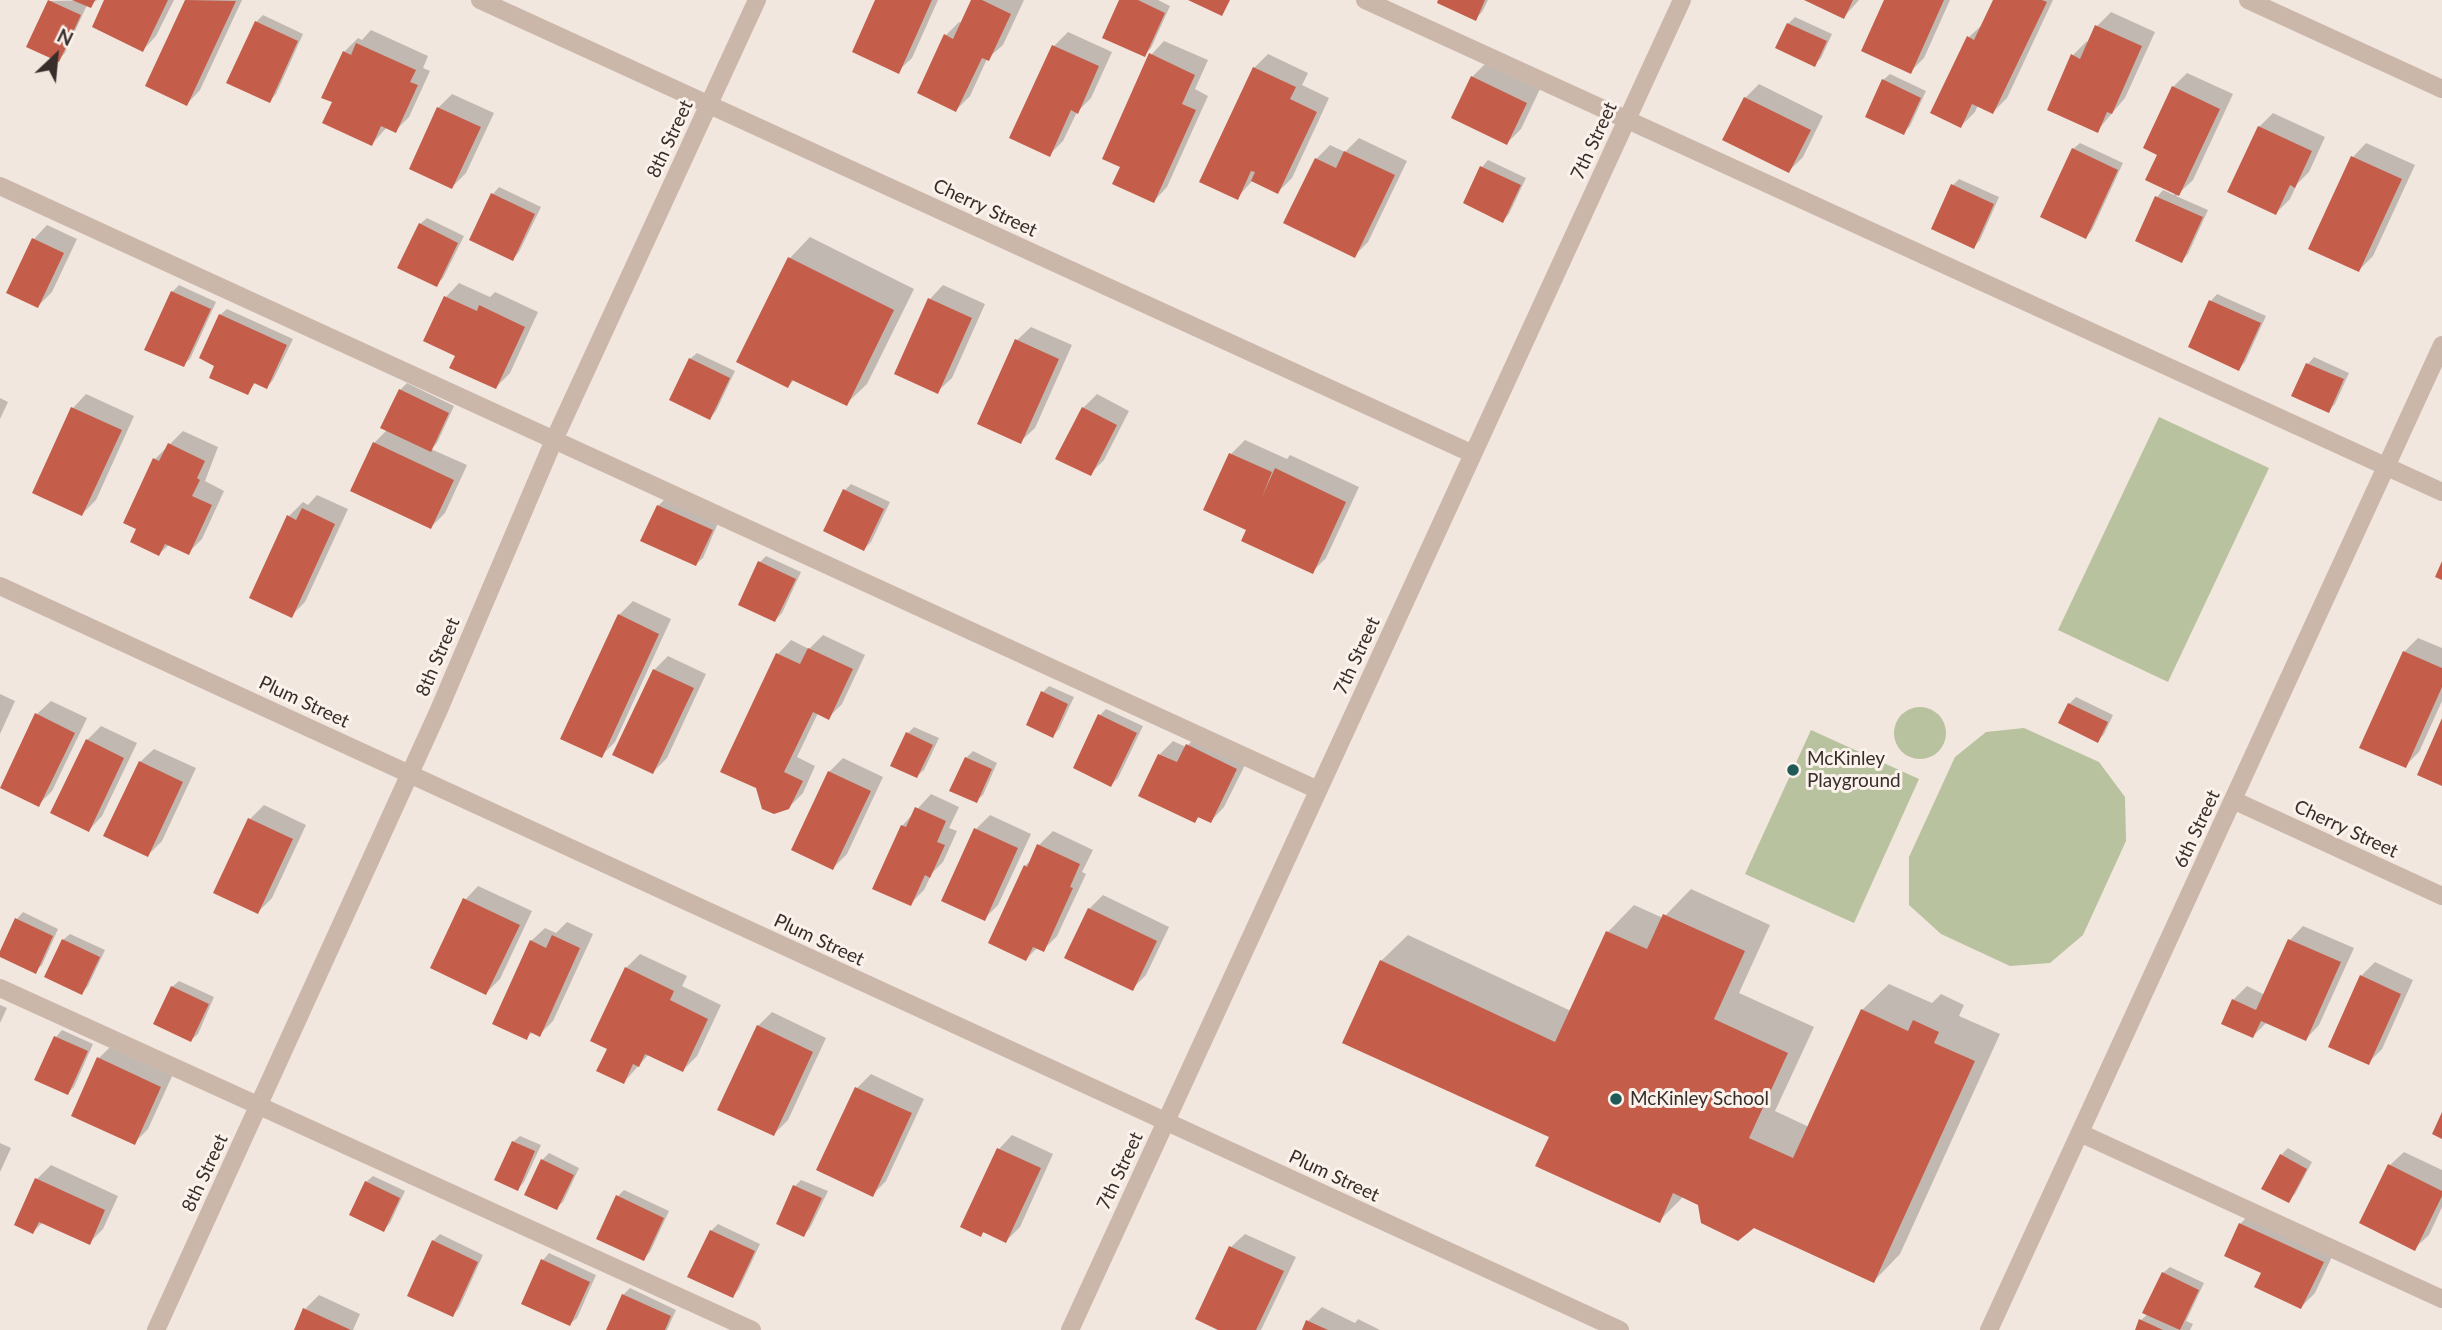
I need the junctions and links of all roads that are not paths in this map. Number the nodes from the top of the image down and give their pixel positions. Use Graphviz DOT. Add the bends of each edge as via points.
graph roads {
  1 [pos="480,0"];
  2 [pos="757,0"];
  3 [pos="1365,0"];
  4 [pos="1682,0"];
  5 [pos="2248,0"];
  6 [pos="2442,89"];
  7 [pos="708,105"];
  8 [pos="1626,120"];
  9 [pos="0,186"];
  10 [pos="2442,345"];
  11 [pos="554,440"];
  12 [pos="1473,454"];
  13 [pos="2386,467"];
  14 [pos="2442,492"];
  15 [pos="0,586"];
  16 [pos="409,773"];
  17 [pos="1318,790"];
  18 [pos="2233,800"];
  19 [pos="2442,896"];
  20 [pos="0,988"];
  21 [pos="259,1106"];
  22 [pos="1166,1122"];
  23 [pos="2080,1133"];
  24 [pos="2442,1298"];
  25 [pos="156,1330"];
  26 [pos="752,1330"];
  27 [pos="1070,1330"];
  28 [pos="1620,1330"];
  29 [pos="1989,1330"];
  1 -- 7 [label="street, Cherry Street"];
  2 -- 7 [label="street, 8th Street"];
  3 -- 8 [label="street"];
  4 -- 8 [label="street, 7th Street"];
  5 -- 6 [label="street"];
  7 -- 11 [label="street, 8th Street"];
  7 -- 12 [label="street, Cherry Street"];
  8 -- 12 [label="street, 7th Street"];
  8 -- 13 [label="street"];
  9 -- 11 [label="street"];
  10 -- 13 [label="street, 6th Street"];
  11 -- 16 [label="street, 8th Street"];
  11 -- 17 [label="street"];
  12 -- 17 [label="street, 7th Street"];
  13 -- 14 [label="street"];
  13 -- 18 [label="street, 6th Street"];
  15 -- 16 [label="street, Plum Street"];
  16 -- 21 [label="street, 8th Street"];
  16 -- 22 [label="street, Plum Street"];
  17 -- 22 [label="street, 7th Street"];
  18 -- 19 [label="street, Cherry Street"];
  18 -- 23 [label="street, 6th Street"];
  20 -- 21 [label="street"];
  21 -- 25 [label="street, 8th Street"];
  21 -- 26 [label="street"];
  22 -- 27 [label="street, 7th Street"];
  22 -- 28 [label="street, Plum Street"];
  23 -- 24 [label="street"];
  23 -- 29 [label="street, 6th Street"];
}
